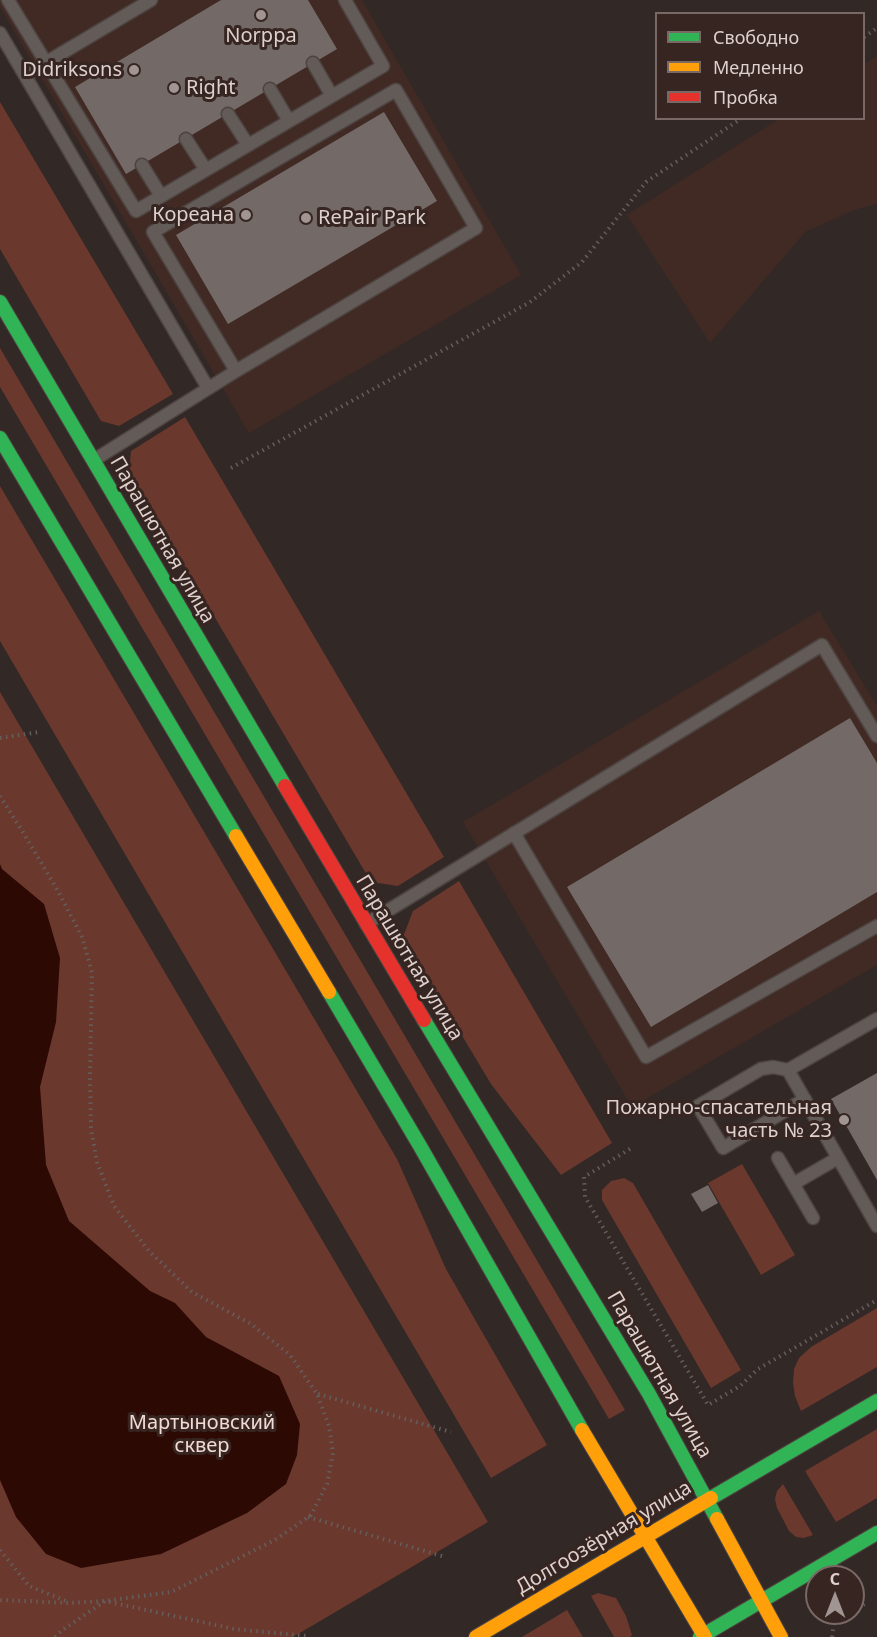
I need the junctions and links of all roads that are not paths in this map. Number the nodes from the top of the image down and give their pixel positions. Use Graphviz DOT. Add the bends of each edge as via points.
graph roads {
  1 [pos="8,0"];
  2 [pos="152,0"];
  3 [pos="345,0"];
  4 [pos="0,33"];
  5 [pos="46,63"];
  6 [pos="313,63"];
  7 [pos="25,75"];
  8 [pos="270,89"];
  9 [pos="332,96"];
  10 [pos="228,114"];
  11 [pos="289,121"];
  12 [pos="186,139"];
  13 [pos="248,145"];
  14 [pos="142,165"];
  15 [pos="206,170"];
  16 [pos="161,196"];
  17 [pos="0,302"];
  18 [pos="236,371"];
  19 [pos="208,388"];
  20 [pos="0,438"];
  21 [pos="93,461"];
  22 [pos="877,736"];
  23 [pos="514,833"];
  24 [pos="366,924"];
  25 [pos="877,926"];
  26 [pos="877,1019"];
  27 [pos="788,1070"];
  28 [pos="805,1100"];
  29 [pos="778,1158"];
  30 [pos="838,1158"];
  31 [pos="793,1184"];
  32 [pos="813,1218"];
  33 [pos="877,1226"];
  34 [pos="877,1401"];
  35 [pos="708,1500"];
  36 [pos="877,1533"];
  37 [pos="645,1536"];
  38 [pos="761,1601"];
  39 [pos="703,1636"];
  40 [pos="476,1637"];
  41 [pos="781,1637"];
  1 -- 5 [label="lane"];
  2 -- 5 [label="lane"];
  3 -- 9 [label="lane" via="383,66"];
  4 -- 7 [label="lane"];
  5 -- 7 [label="lane"];
  5 -- 16 [label="lane" via="135,211"];
  6 -- 9 [label="lane"];
  7 -- 19 [label="lane"];
  8 -- 11 [label="lane"];
  9 -- 11 [label="lane"];
  10 -- 13 [label="lane"];
  11 -- 13 [label="lane"];
  12 -- 15 [label="lane"];
  13 -- 15 [label="lane"];
  14 -- 16 [label="lane"];
  15 -- 16 [label="lane"];
  17 -- 21 [label="main road, Парашютная улица"];
  18 -- 18 [label="lane" via="153,232 396,90 476,228"];
  18 -- 19 [label="lane"];
  19 -- 21 [label="lane"];
  20 -- 37 [label="main road" via="414,1136"];
  21 -- 24 [label="main road, Парашютная улица"];
  22 -- 23 [label="lane" via="822,645"];
  23 -- 24 [label="lane"];
  23 -- 25 [label="lane" via="646,1057"];
  24 -- 35 [label="main road, Парашютная улица" via="649,1394"];
  26 -- 27 [label="lane"];
  27 -- 28 [label="lane"];
  27 -- 28 [label="lane" via="760,1069 698,1106 723,1148"];
  28 -- 30 [label="lane"];
  29 -- 31 [label="lane"];
  30 -- 31 [label="lane"];
  30 -- 33 [label="lane"];
  31 -- 32 [label="lane"];
  34 -- 35 [label="main road, Долгоозёрная улица"];
  35 -- 37 [label="main road, Долгоозёрная улица"];
  35 -- 38 [label="main road, Парашютная улица"];
  36 -- 38 [label="main road"];
  37 -- 39 [label="main road"];
  37 -- 40 [label="main road, Долгоозёрная улица"];
  38 -- 39 [label="main road"];
  38 -- 41 [label="main road, Парашютная улица"];
}
